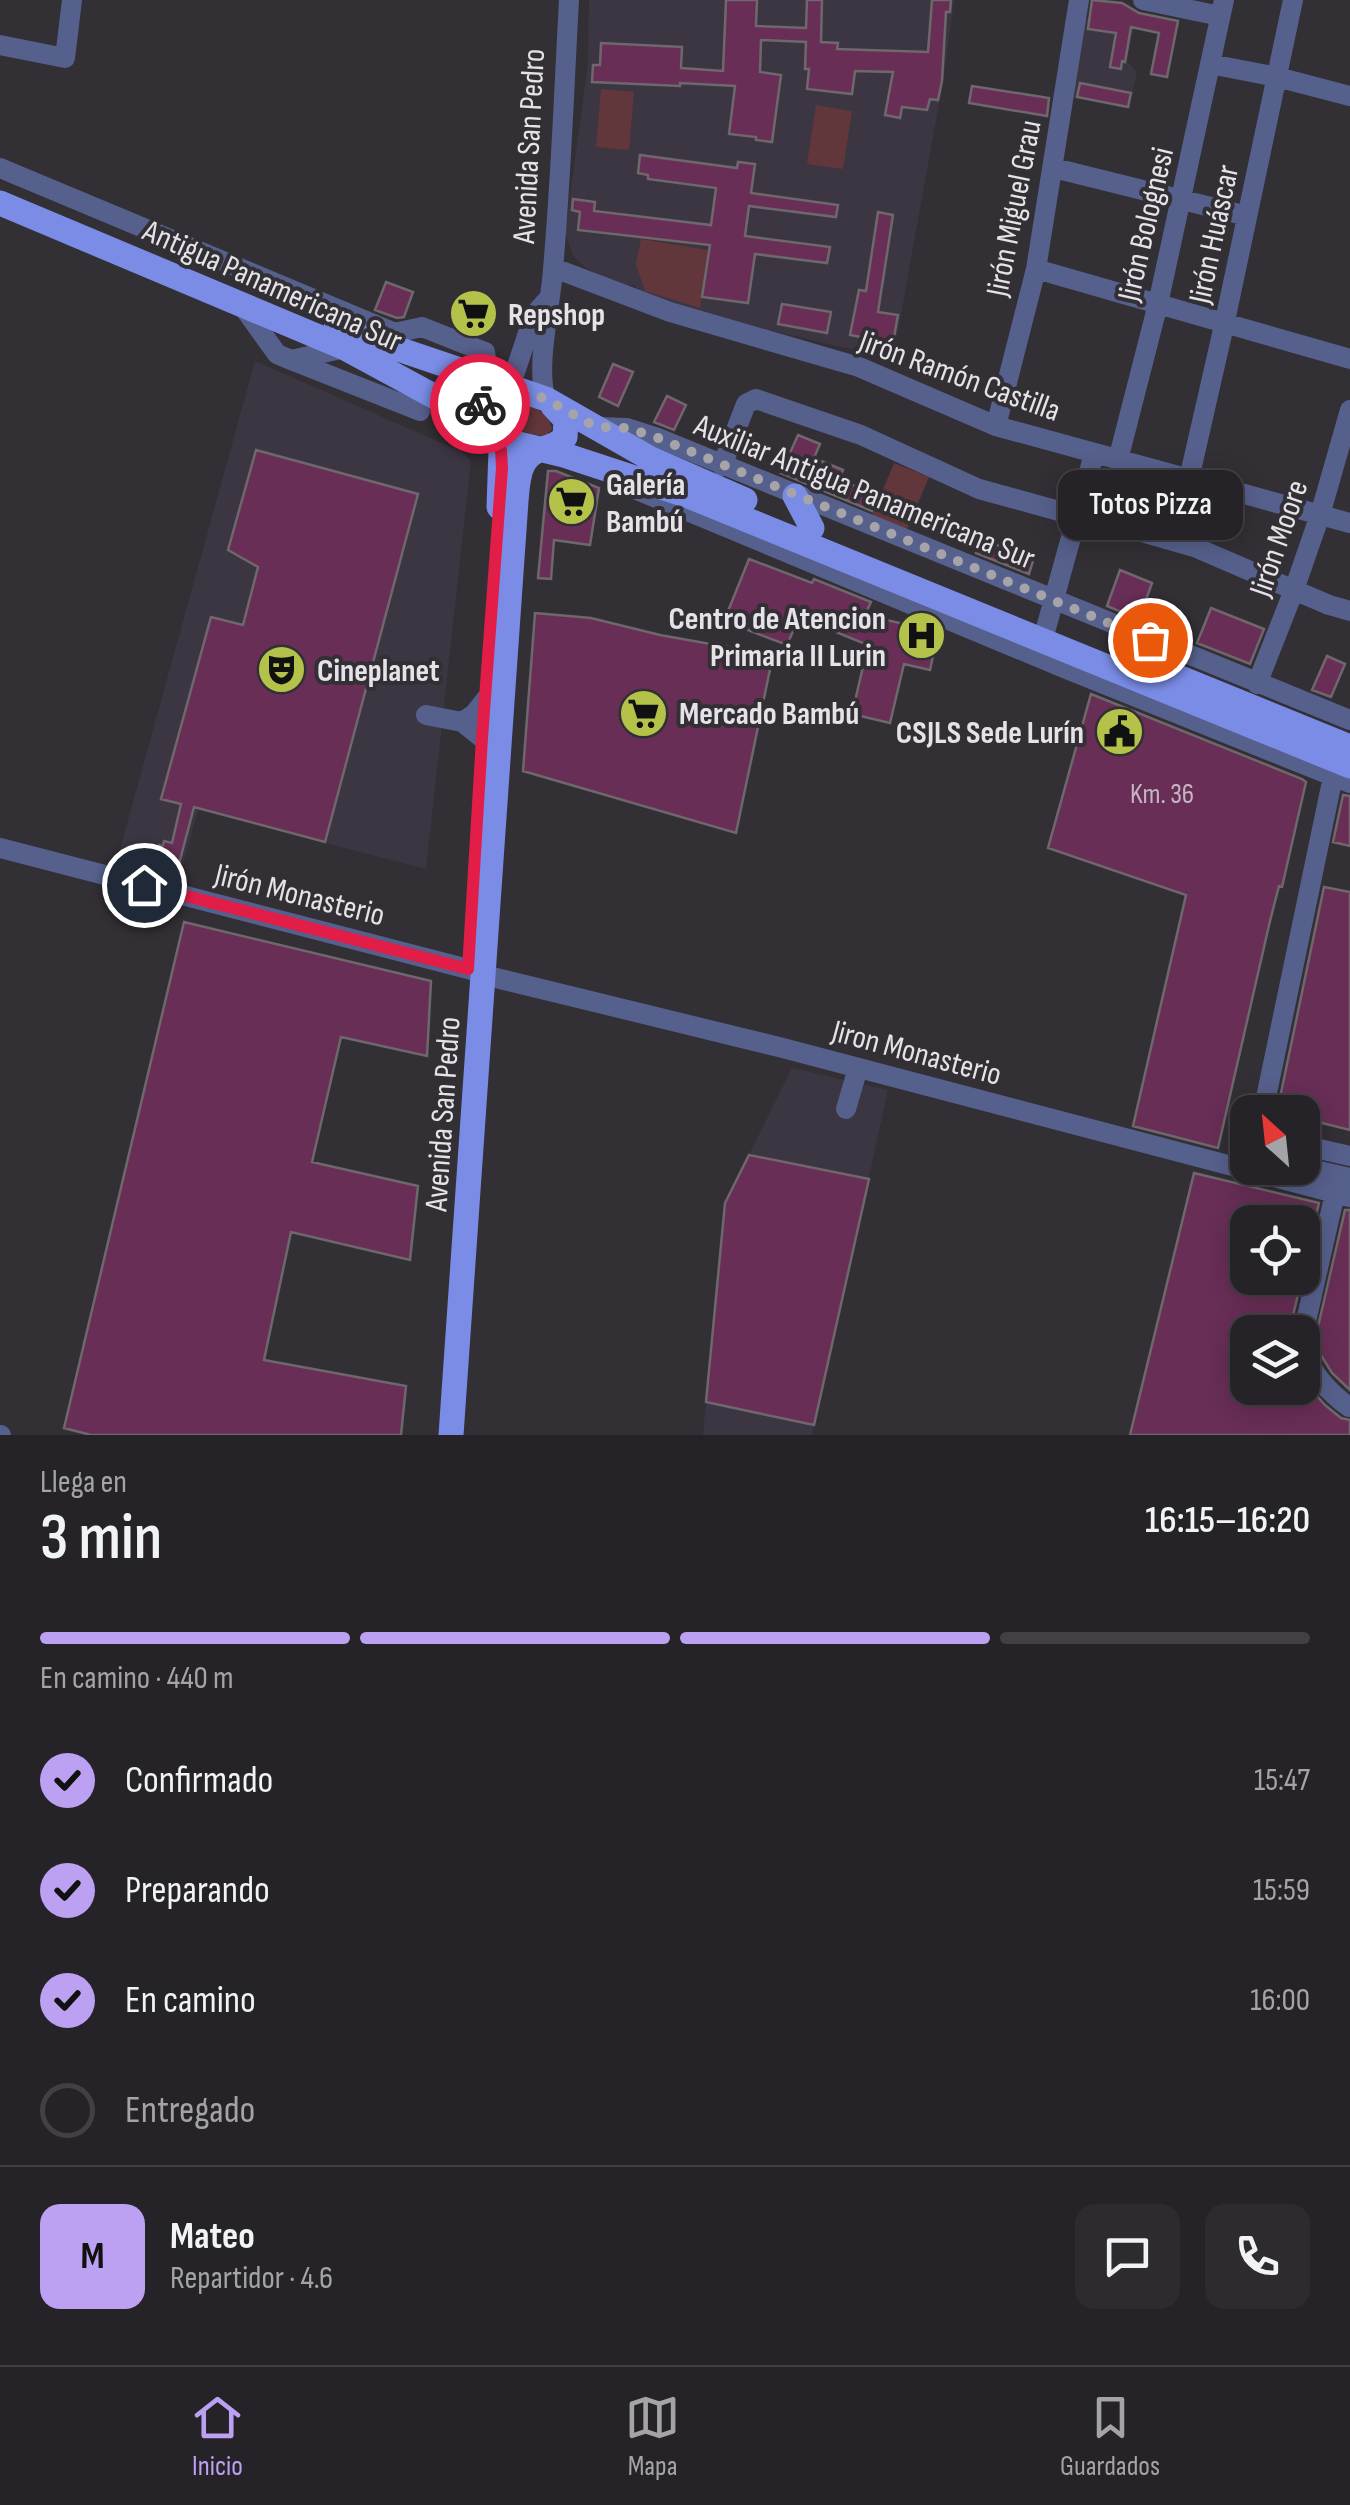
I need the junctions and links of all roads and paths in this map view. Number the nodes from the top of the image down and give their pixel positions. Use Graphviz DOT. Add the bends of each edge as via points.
graph roads {
  1 [pos="72,0"];
  2 [pos="568,0"];
  3 [pos="1079,0"];
  4 [pos="1142,0"];
  5 [pos="1293,0"];
  6 [pos="1222,8"];
  7 [pos="0,45"];
  8 [pos="1210,64"];
  9 [pos="1277,77"];
  10 [pos="1350,96"];
  11 [pos="0,168"];
  12 [pos="1054,168"];
  13 [pos="0,185"];
  14 [pos="1182,200"];
  15 [pos="0,203"];
  16 [pos="1248,216"];
  17 [pos="114,241"];
  18 [pos="554,268"];
  19 [pos="1036,269"];
  20 [pos="551,295"];
  21 [pos="241,304"];
  22 [pos="1158,304"];
  23 [pos="1225,322"];
  24 [pos="394,333"];
  25 [pos="355,344"];
  26 [pos="1350,359"];
  27 [pos="291,360"];
  28 [pos="495,382"];
  29 [pos="546,399"];
  30 [pos="1350,410"];
  31 [pos="420,411"];
  32 [pos="486,425"];
  33 [pos="996,426"];
  34 [pos="596,427"];
  35 [pos="551,452"];
  36 [pos="1094,454"];
  37 [pos="1118,460"];
  38 [pos="722,466"];
  39 [pos="1189,479"];
  40 [pos="795,496"];
  41 [pos="1320,515"];
  42 [pos="1077,516"];
  43 [pos="1350,523"];
  44 [pos="812,528"];
  45 [pos="1294,590"];
  46 [pos="1350,610"];
  47 [pos="1048,621"];
  48 [pos="1257,684"];
  49 [pos="426,715"];
  50 [pos="472,730"];
  51 [pos="1344,756"];
  52 [pos="0,848"];
  53 [pos="476,972"];
  54 [pos="858,1068"];
  55 [pos="1267,1095"];
  56 [pos="846,1109"];
  57 [pos="1320,1149"];
  58 [pos="1350,1156"];
  59 [pos="1230,1164"];
  60 [pos="1320,1174"];
  61 [pos="1320,1184"];
  62 [pos="1345,1189"];
  63 [pos="1307,1315"];
  64 [pos="1320,1382"];
  65 [pos="1349,1408"];
  66 [pos="434,1435"];
  67 [pos="451,1435"];
  1 -- 7 [label="street" via="66,58"];
  2 -- 18 [label="street, Avenida San Pedro"];
  3 -- 12 [label="street, Jirón Miguel Grau"];
  4 -- 6 [label="street"];
  5 -- 9 [label="street, Jirón Huáscar"];
  6 -- 8 [label="street, Jirón Bolognesi"];
  8 -- 9 [label="street"];
  8 -- 14 [label="street, Jirón Bolognesi"];
  9 -- 10 [label="street"];
  9 -- 16 [label="street, Jirón Huáscar"];
  11 -- 24 [label="street"];
  12 -- 14 [label="street"];
  12 -- 19 [label="street, Jirón Miguel Grau"];
  13 -- 17 [label="main road, Antigua Panamericana Sur"];
  14 -- 16 [label="street"];
  14 -- 22 [label="street, Jirón Bolognesi"];
  15 -- 17 [label="main road, Antigua Panamericana Sur"];
  16 -- 23 [label="street, Jirón Huáscar"];
  17 -- 21 [label="main road, Antigua Panamericana Sur"];
  17 -- 25 [label="main road, Antigua Panamericana Sur"];
  18 -- 20 [label="street, Avenida San Pedro"];
  18 -- 33 [label="street, Jirón Ramón Castilla" via="670,312 860,368"];
  19 -- 22 [label="street"];
  19 -- 33 [label="street, Jirón Miguel Grau"];
  20 -- 28 [label="street, Avenida San Pedro" via="534,315 514,374"];
  20 -- 29 [label="street, Avenida San Pedro"];
  21 -- 25 [label="main road, Antigua Panamericana Sur"];
  21 -- 27 [label="street" via="277,354"];
  22 -- 23 [label="street"];
  22 -- 37 [label="street, Jirón Bolognesi"];
  23 -- 26 [label="street"];
  23 -- 39 [label="street, Jirón Huáscar"];
  24 -- 25 [label="street"];
  24 -- 28 [label="street" via="422,327 485,352"];
  25 -- 27 [label="street"];
  25 -- 28 [label="main road, Antigua Panamericana Sur"];
  25 -- 32 [label="main road, Antigua Panamericana Sur"];
  27 -- 31 [label="street"];
  28 -- 29 [label="main road, Antigua Panamericana Sur"];
  28 -- 32 [label="main road, Avenida San Pedro" via="481,402"];
  29 -- 34 [label="main road, Antigua Panamericana Sur"];
  29 -- 35 [label="main road, Avenida San Pedro" via="567,425"];
  30 -- 41 [label="street, Jirón Moore"];
  32 -- 35 [label="main road, Antigua Panamericana Sur" via="504,439"];
  32 -- 50 [label="main road, Avenida San Pedro" via="501,450 502,468 486,699"];
  33 -- 36 [label="street, Jirón Ramón Castilla"];
  34 -- 38 [label="street, Auxiliar Antigua Panamericana Sur" via="627,428"];
  34 -- 44 [label="main road, Antigua Panamericana Sur" via="685,475"];
  35 -- 47 [label="main road, Antigua Panamericana Sur"];
  35 -- 51 [label="street" via="1064,668"];
  35 -- 53 [label="main road, Avenida San Pedro" via="530,454 522,465 516,501"];
  36 -- 37 [label="street, Jirón Ramón Castilla"];
  36 -- 42 [label="street"];
  37 -- 39 [label="street, Jirón Ramón Castilla"];
  38 -- 40 [label="street, Auxiliar Antigua Panamericana Sur"];
  38 -- 42 [label="street" via="746,404 756,398 861,435 978,489"];
  39 -- 41 [label="street, Jirón Ramón Castilla"];
  40 -- 44 [label="main road"];
  40 -- 47 [label="street, Auxiliar Antigua Panamericana Sur"];
  41 -- 43 [label="street, Jirón Ramón Castilla"];
  41 -- 45 [label="street, Jirón Moore"];
  42 -- 45 [label="street" via="1197,548"];
  42 -- 47 [label="street"];
  44 -- 47 [label="main road, Antigua Panamericana Sur"];
  45 -- 46 [label="street"];
  45 -- 48 [label="street, Jirón Moore"];
  47 -- 48 [label="street, Antigua Panamericana Sur" via="1078,610"];
  47 -- 51 [label="main road, Antigua Panamericana Sur"];
  48 -- 51 [label="street"];
  49 -- 50 [label="street"];
  50 -- 53 [label="main road, Avenida San Pedro"];
  51 -- 55 [label="street"];
  52 -- 53 [label="street, Jirón Monasterio"];
  53 -- 54 [label="street, Jiron Monasterio"];
  53 -- 66 [label="main road, Avenida San Pedro"];
  53 -- 67 [label="main road, Avenida San Pedro"];
  54 -- 56 [label="street"];
  54 -- 59 [label="street, Jiron Monasterio"];
  57 -- 58 [label="street"];
  60 -- 62 [label="street"];
  61 -- 62 [label="street, Jiron Monasterio"];
  62 -- 63 [label="street"];
  64 -- 65 [label="street"];
}
